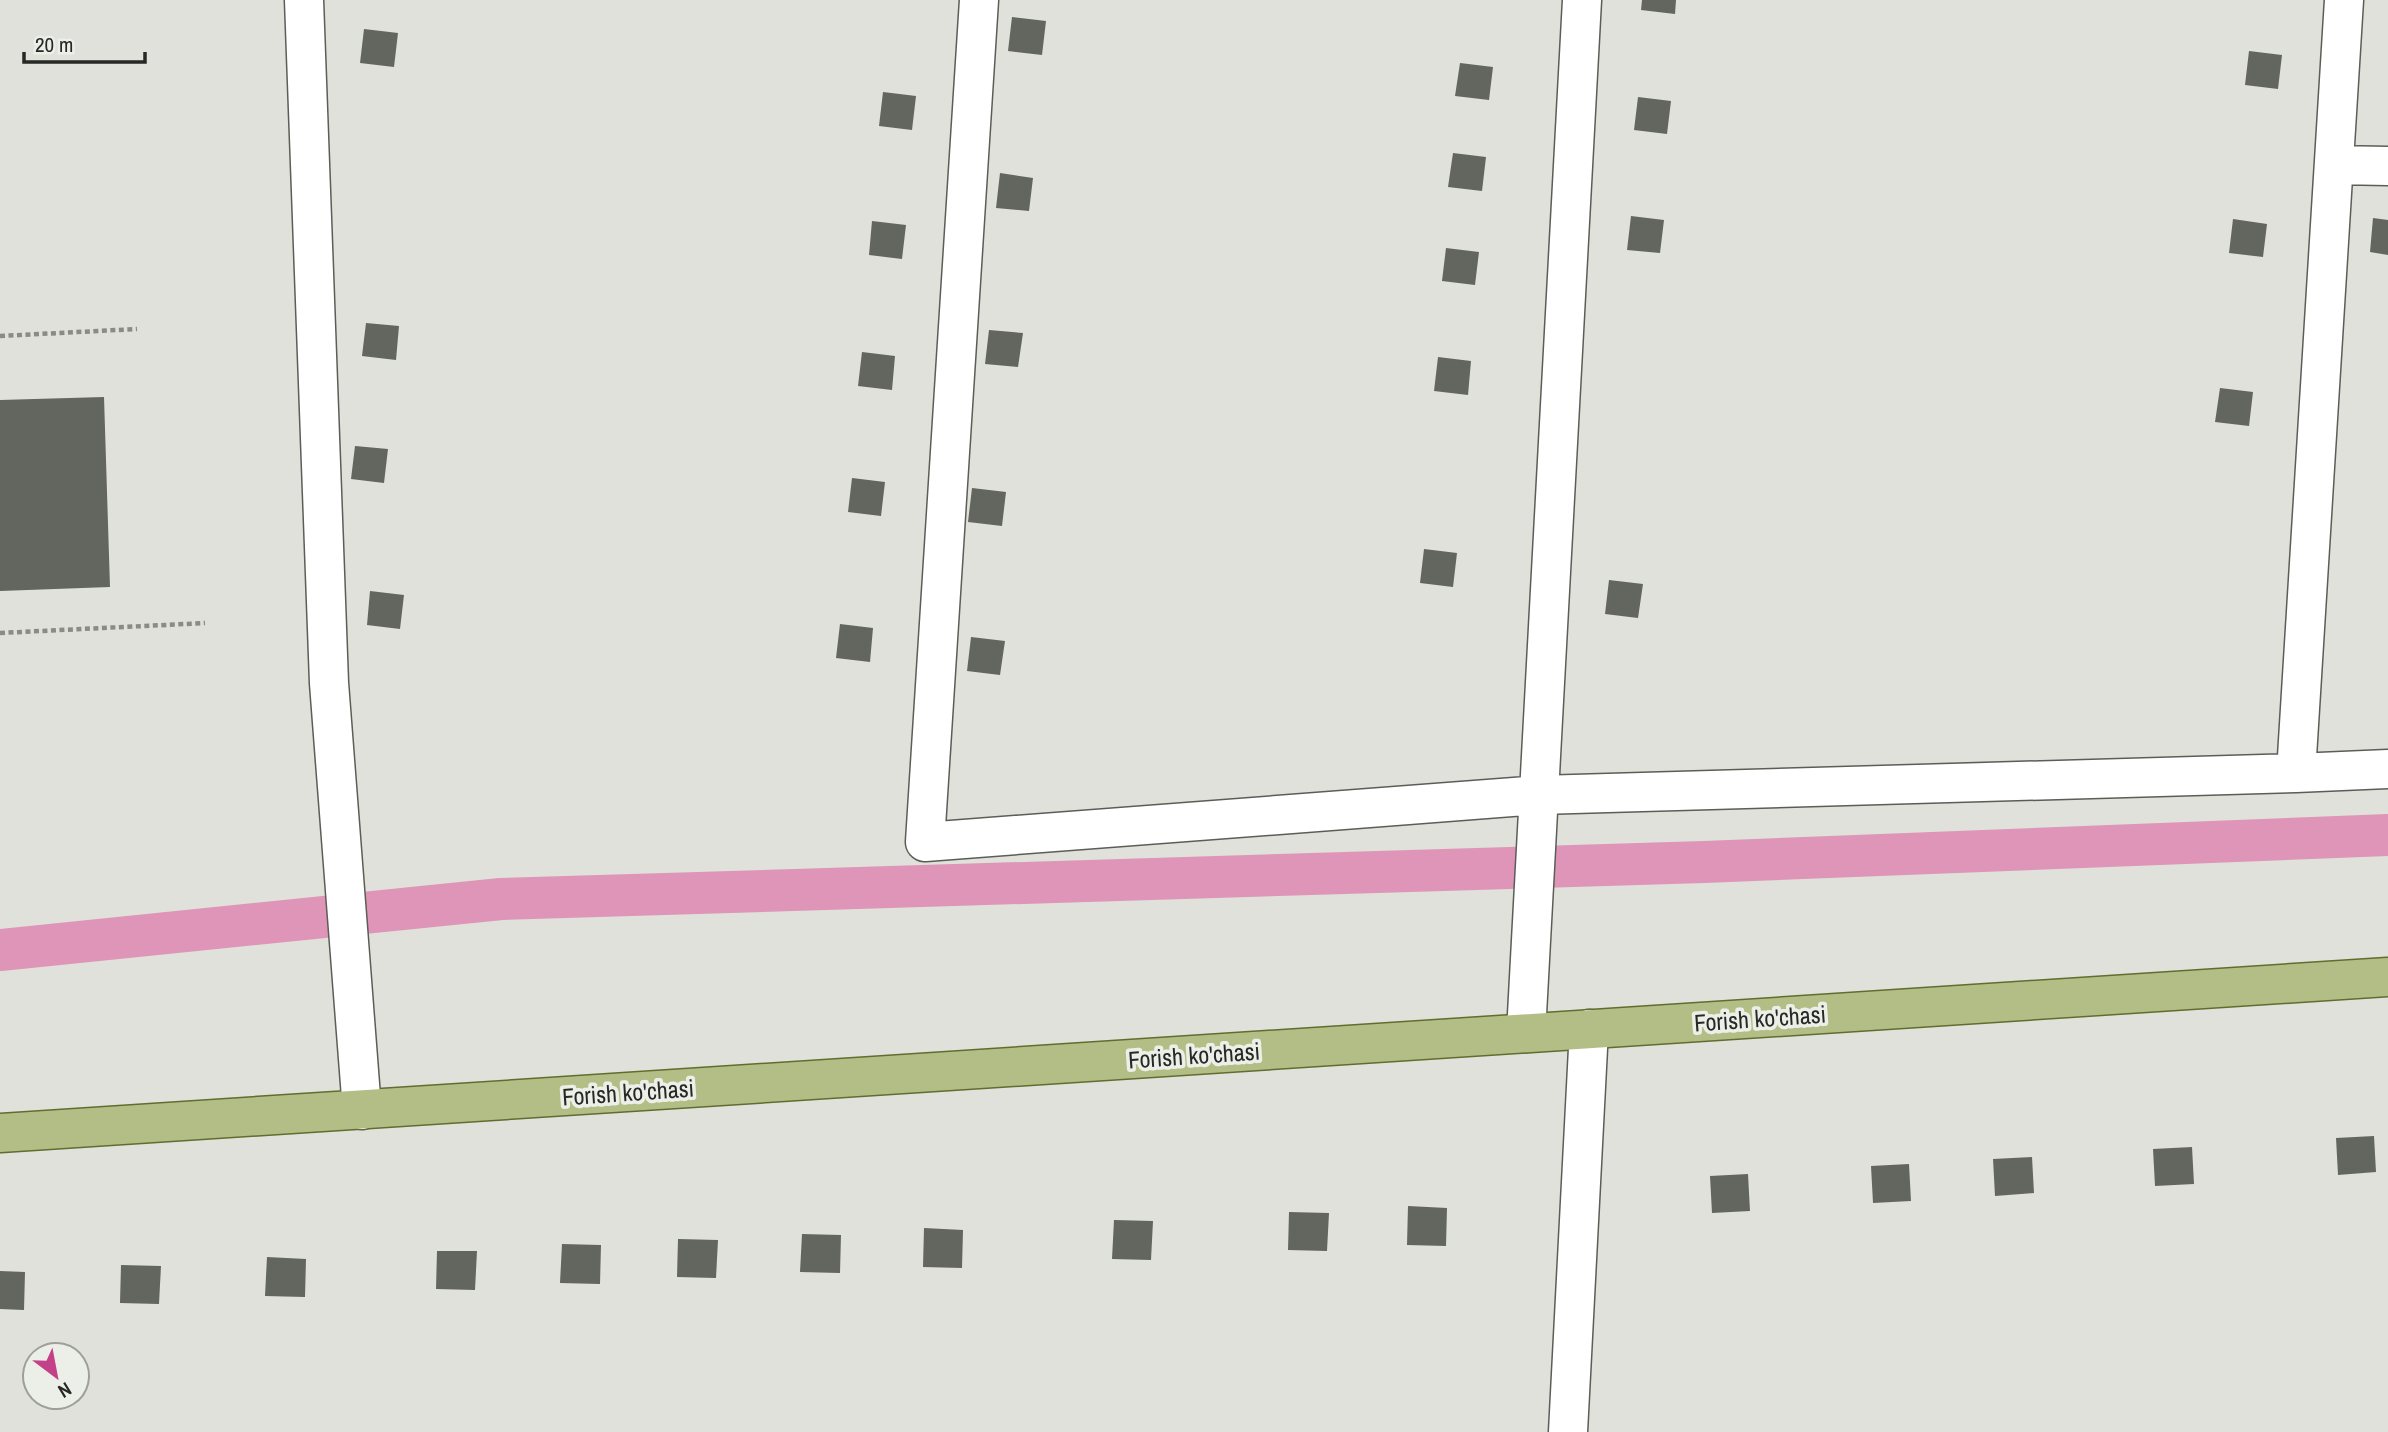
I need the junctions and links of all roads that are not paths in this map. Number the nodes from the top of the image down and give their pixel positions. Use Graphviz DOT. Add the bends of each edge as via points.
graph roads {
  1 [pos="304,0"];
  2 [pos="979,0"];
  3 [pos="1582,0"];
  4 [pos="2344,0"];
  5 [pos="2334,165"];
  6 [pos="2388,166"];
  7 [pos="2388,769"];
  8 [pos="2296,774"];
  9 [pos="1539,795"];
  10 [pos="2388,977"];
  11 [pos="1589,1029"];
  12 [pos="1526,1033"];
  13 [pos="362,1110"];
  14 [pos="0,1133"];
  15 [pos="1568,1432"];
  1 -- 13 [label="street" via="329,683"];
  2 -- 9 [label="street" via="925,842"];
  3 -- 9 [label="street"];
  4 -- 5 [label="street"];
  5 -- 6 [label="street"];
  5 -- 8 [label="street"];
  7 -- 8 [label="street"];
  8 -- 9 [label="street"];
  9 -- 12 [label="street"];
  10 -- 11 [label="main road, Forish ko'chasi"];
  11 -- 12 [label="main road, Forish ko'chasi"];
  11 -- 15 [label="street"];
  12 -- 13 [label="main road, Forish ko'chasi"];
  13 -- 14 [label="main road, Forish ko'chasi"];
}
